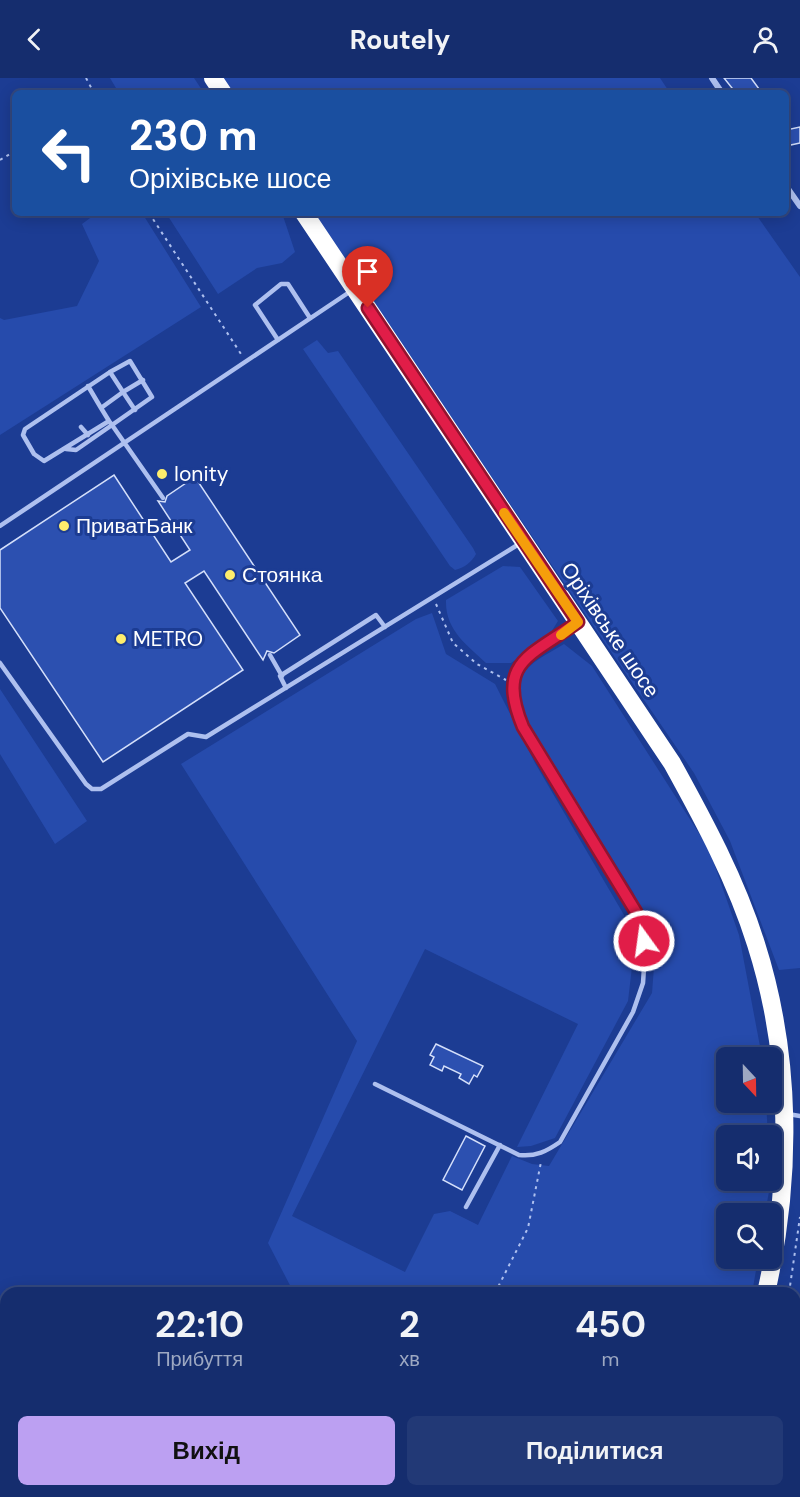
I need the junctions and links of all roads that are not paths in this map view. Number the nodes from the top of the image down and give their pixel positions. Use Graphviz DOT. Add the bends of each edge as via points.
graph roads {
  1 [pos="789,190"];
  2 [pos="800,206"];
  3 [pos="306,216"];
  4 [pos="355,288"];
  5 [pos="310,318"];
  6 [pos="278,340"];
  7 [pos="110,372"];
  8 [pos="143,380"];
  9 [pos="88,386"];
  10 [pos="123,392"];
  11 [pos="102,408"];
  12 [pos="135,410"];
  13 [pos="111,425"];
  14 [pos="81,427"];
  15 [pos="88,435"];
  16 [pos="125,443"];
  17 [pos="66,450"];
  18 [pos="163,498"];
  19 [pos="0,526"];
  20 [pos="524,542"];
  21 [pos="578,622"];
  22 [pos="385,627"];
  23 [pos="270,655"];
  24 [pos="0,663"];
  25 [pos="282,676"];
  26 [pos="286,688"];
  27 [pos="375,1084"];
  28 [pos="792,1115"];
  29 [pos="500,1145"];
  30 [pos="466,1207"];
  31 [pos="767,1287"];
  1 -- 2 [label="street"];
  3 -- 4 [label="highway, Оріхівське шосе"];
  4 -- 5 [label="lane"];
  4 -- 20 [label="highway, Оріхівське шосе"];
  5 -- 6 [label="lane"];
  5 -- 6 [label="lane" via="288,284 281,284 255,305"];
  6 -- 16 [label="lane"];
  7 -- 8 [label="lane" via="130,361"];
  7 -- 9 [label="lane"];
  7 -- 10 [label="lane"];
  8 -- 10 [label="lane"];
  8 -- 12 [label="lane" via="152,397"];
  9 -- 11 [label="lane"];
  9 -- 17 [label="lane" via="25,429 25,440 38,458 52,458"];
  10 -- 11 [label="lane"];
  10 -- 12 [label="lane"];
  11 -- 13 [label="lane"];
  12 -- 13 [label="lane"];
  13 -- 15 [label="lane"];
  13 -- 16 [label="lane"];
  13 -- 17 [label="lane" via="76,450"];
  14 -- 15 [label="lane"];
  15 -- 17 [label="lane"];
  16 -- 18 [label="lane"];
  16 -- 19 [label="lane"];
  20 -- 21 [label="highway, Оріхівське шосе"];
  20 -- 22 [label="lane"];
  21 -- 28 [label="highway, Оріхівське шосе" via="672,763 704,819 740,898 768,987"];
  21 -- 29 [label="lane" via="516,669 512,683 514,705 523,727 636,912 645,953 643,982 633,1012 560,1142 530,1156"];
  22 -- 25 [label="lane" via="376,615"];
  22 -- 26 [label="lane"];
  23 -- 25 [label="lane"];
  24 -- 26 [label="lane" via="92,789 101,789 188,734 206,737"];
  25 -- 26 [label="lane"];
  27 -- 29 [label="lane"];
  28 -- 31 [label="highway, Оріхівське шосе" via="777,1247"];
  29 -- 30 [label="lane"];
}
